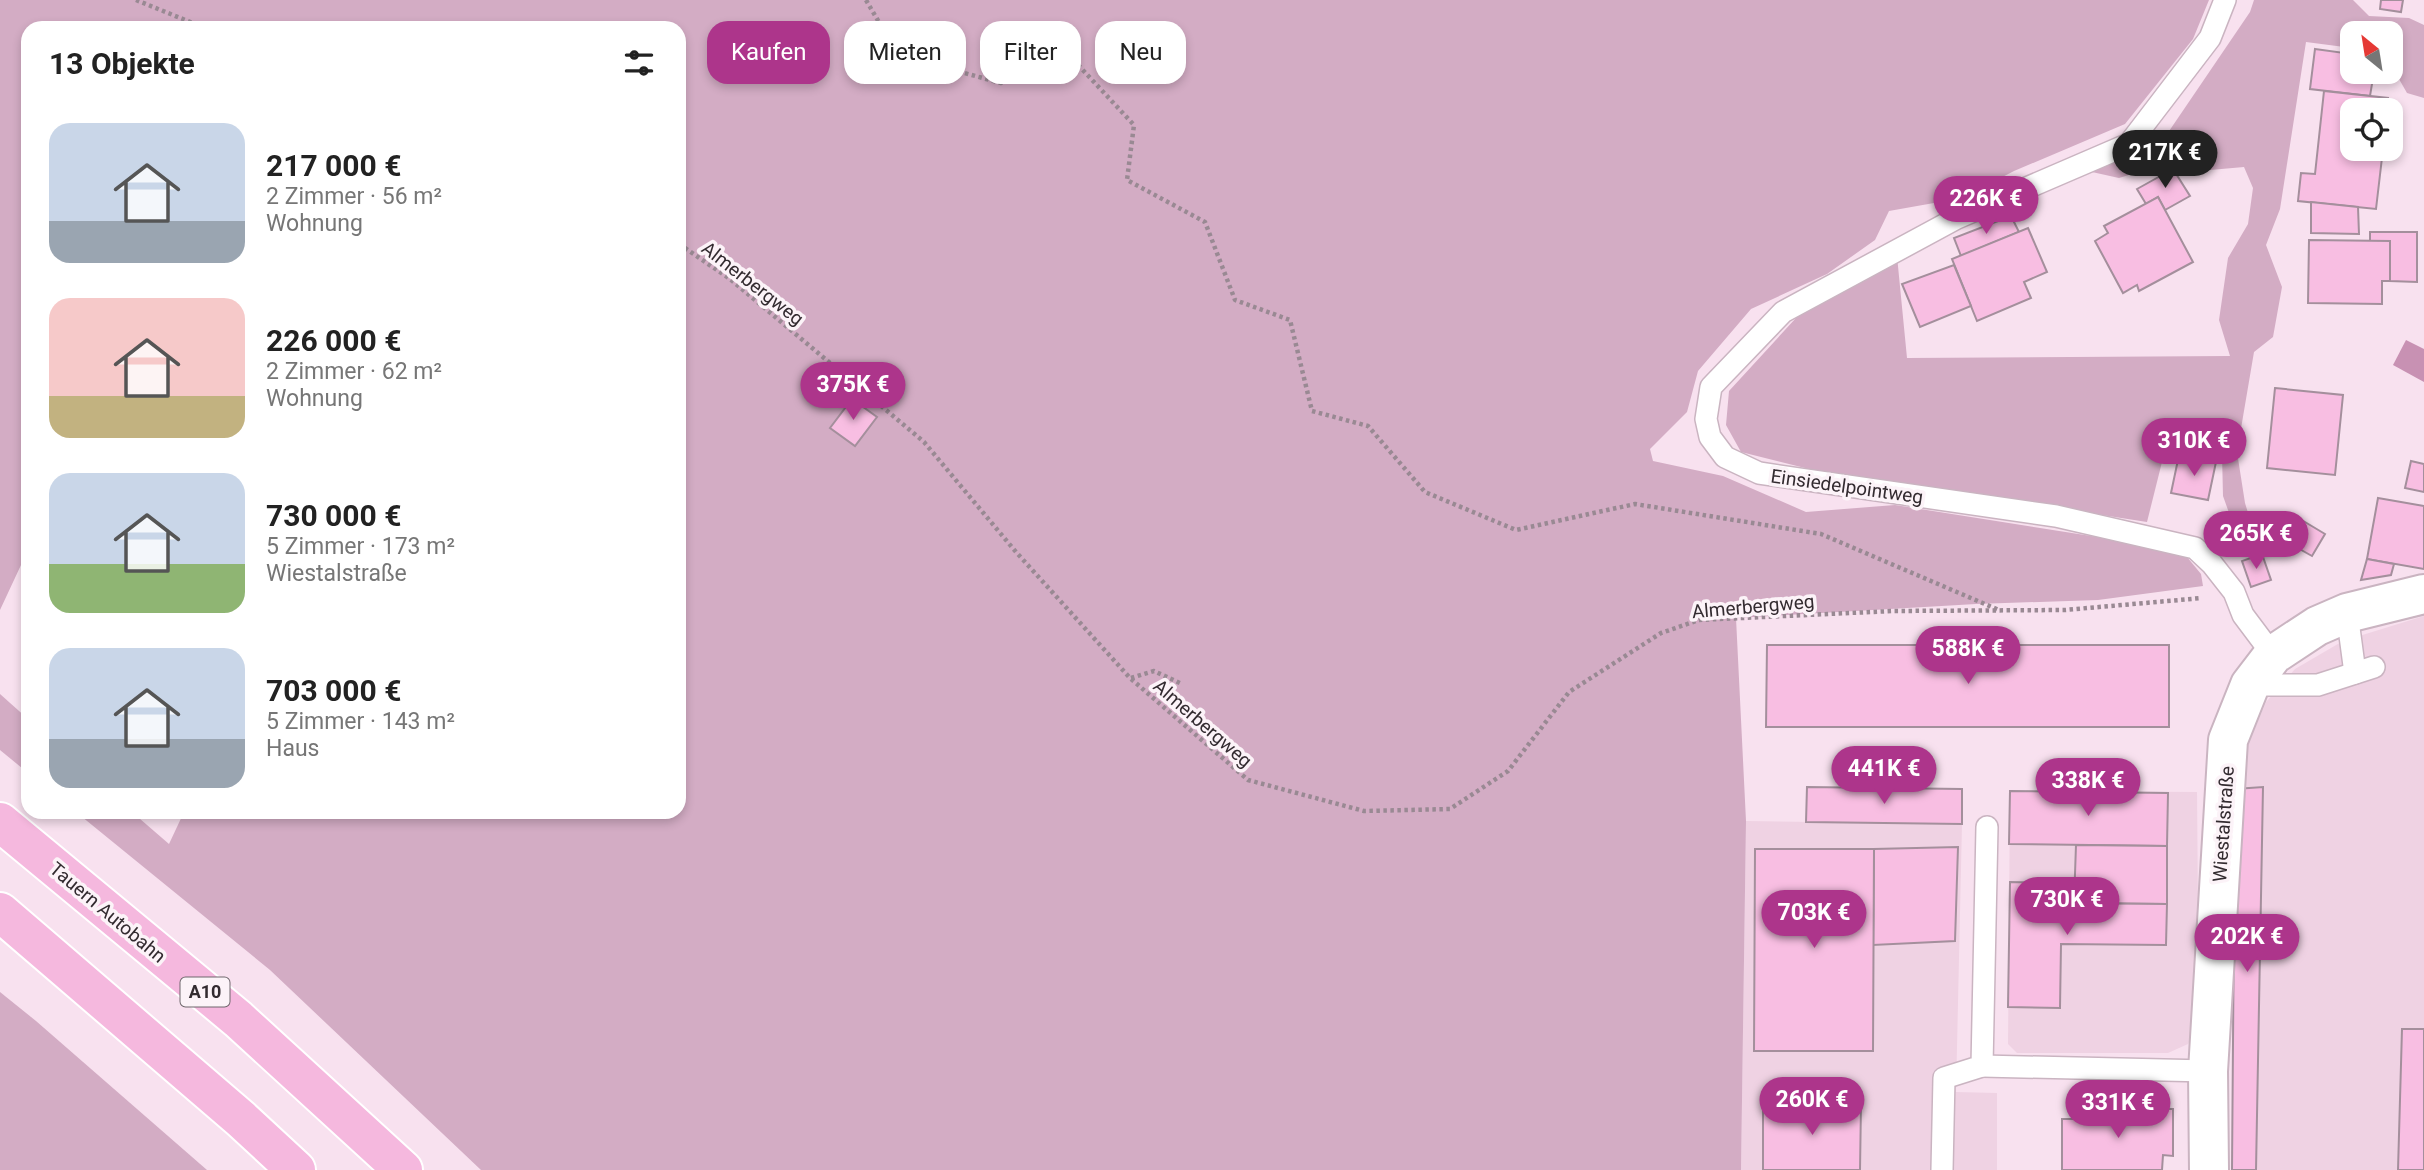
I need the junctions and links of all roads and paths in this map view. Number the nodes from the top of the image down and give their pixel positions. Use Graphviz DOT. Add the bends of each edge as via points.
graph roads {
  1 [pos="136,0"];
  2 [pos="866,0"];
  3 [pos="2225,0"];
  4 [pos="188,21"];
  5 [pos="686,249"];
  6 [pos="2234,592"];
  7 [pos="2424,594"];
  8 [pos="2003,612"];
  9 [pos="2347,613"];
  10 [pos="2273,655"];
  11 [pos="1130,678"];
  12 [pos="1182,684"];
  13 [pos="2250,685"];
  14 [pos="0,822"];
  15 [pos="1987,827"];
  16 [pos="0,912"];
  17 [pos="1982,1066"];
  18 [pos="2208,1071"];
  19 [pos="296,1170"];
  20 [pos="402,1170"];
  21 [pos="1942,1170"];
  22 [pos="2209,1170"];
  1 -- 4 [label="path"];
  2 -- 8 [label="path" via="898,55 1001,83 1067,53 1134,125 1127,180 1205,222 1235,300 1290,320 1312,411 1368,426 1425,492 1516,530 1635,504 1821,534"];
  3 -- 6 [label="lane, Einsiedelpointweg" via="2210,38 2129,144 1957,218 1783,312 1711,387 1706,419 1710,437 1725,457 1759,473 2056,516 2195,548"];
  5 -- 11 [label="path, Almerbergweg" via="730,279 924,442"];
  6 -- 10 [label="lane, Einsiedelpointweg" via="2243,615"];
  6 -- 11 [label="path, Almerbergweg" via="2065,610 1893,611 1699,620 1661,633 1569,692 1508,771 1450,809 1364,811 1248,780"];
  7 -- 9 [label="street, Wiestalstraße"];
  9 -- 10 [label="street, Wiestalstraße" via="2317,626"];
  9 -- 13 [label="lane" via="2365,670 2318,685"];
  10 -- 13 [label="street, Wiestalstraße"];
  11 -- 12 [label="path" via="1154,671"];
  13 -- 18 [label="street, Wiestalstraße" via="2228,740"];
  14 -- 20 [label="highway, Tauern Autobahn / A10" via="238,1019"];
  15 -- 17 [label="lane"];
  16 -- 19 [label="highway"];
  17 -- 18 [label="lane"];
  17 -- 21 [label="lane" via="1944,1078"];
  18 -- 22 [label="street, Wiestalstraße"];
}
